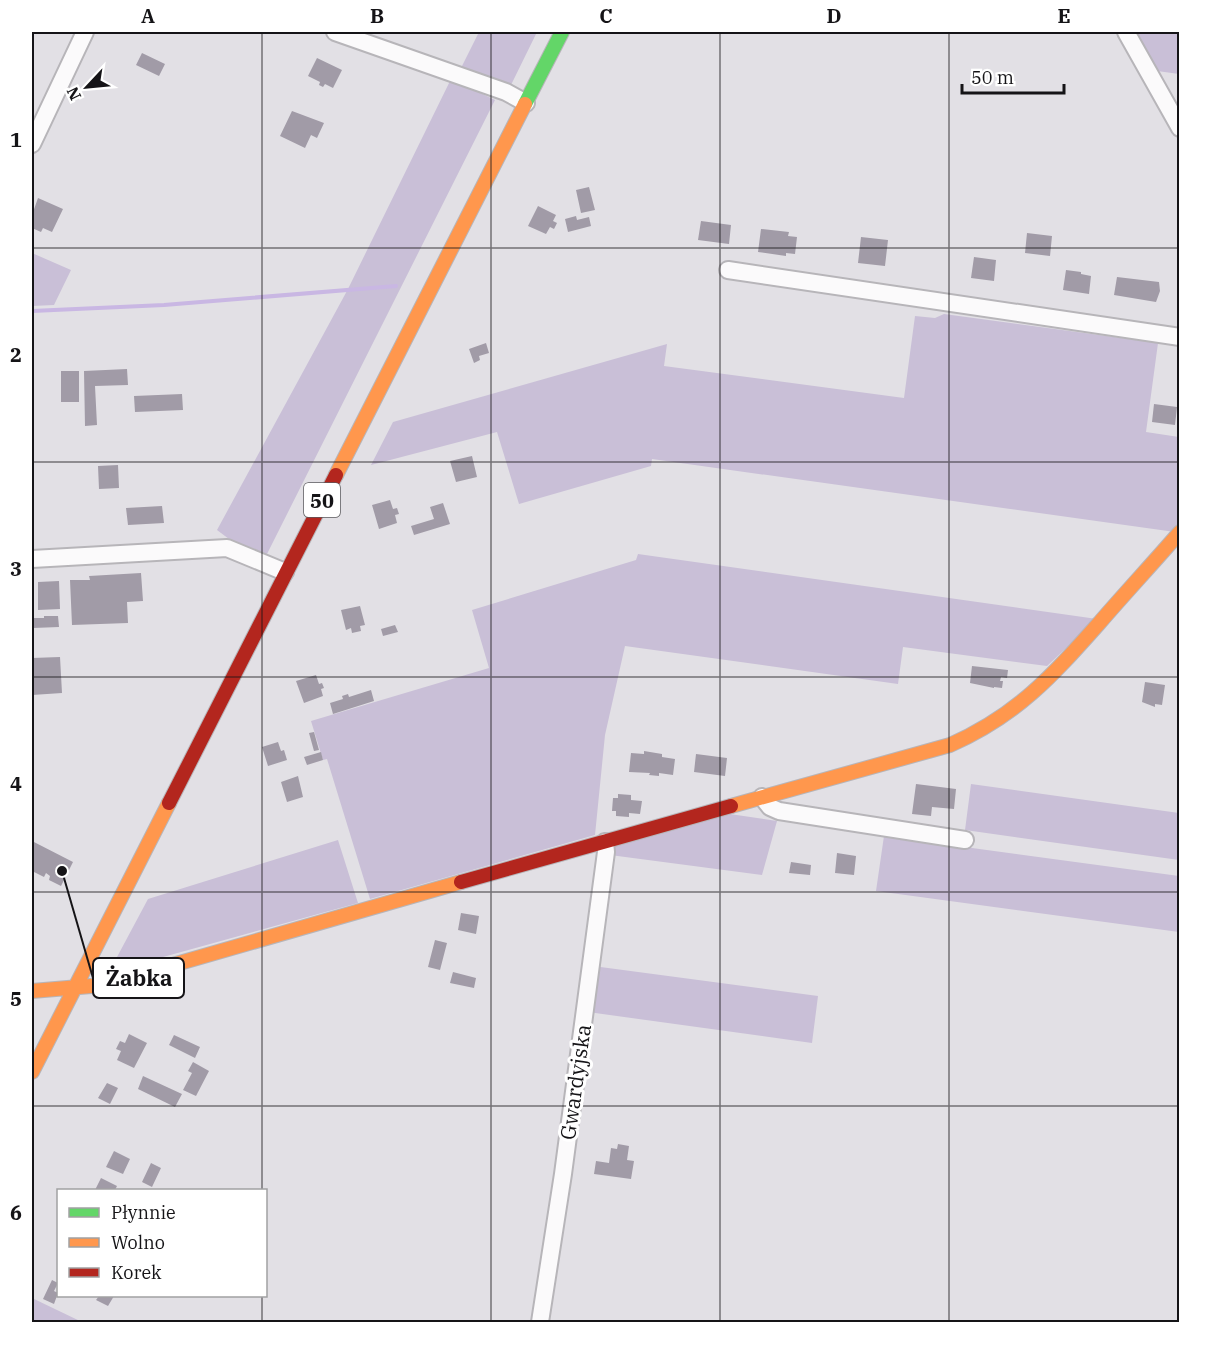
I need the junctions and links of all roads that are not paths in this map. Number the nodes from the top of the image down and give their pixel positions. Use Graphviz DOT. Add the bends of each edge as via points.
graph roads {
  1 [pos="85,32"];
  2 [pos="335,32"];
  3 [pos="562,32"];
  4 [pos="1126,32"];
  5 [pos="526,103"];
  6 [pos="1179,128"];
  7 [pos="32,144"];
  8 [pos="728,270"];
  9 [pos="1179,337"];
  10 [pos="1179,532"];
  11 [pos="32,559"];
  12 [pos="285,572"];
  13 [pos="762,797"];
  14 [pos="965,840"];
  15 [pos="605,842"];
  16 [pos="73,989"];
  17 [pos="32,991"];
  18 [pos="32,1072"];
  19 [pos="540,1323"];
  1 -- 7 [label="street"];
  2 -- 5 [label="street" via="506,92"];
  3 -- 5 [label="street, 50"];
  4 -- 6 [label="street"];
  5 -- 12 [label="street, 50"];
  8 -- 9 [label="street"];
  10 -- 13 [label="street" via="1050,678 977,733 950,745"];
  11 -- 12 [label="street" via="227,548"];
  12 -- 16 [label="street, 50"];
  13 -- 14 [label="street" via="779,811"];
  13 -- 15 [label="street"];
  15 -- 16 [label="street" via="103,985"];
  15 -- 19 [label="street, Gwardyjska"];
  16 -- 17 [label="street"];
  16 -- 18 [label="street, 50"];
}
